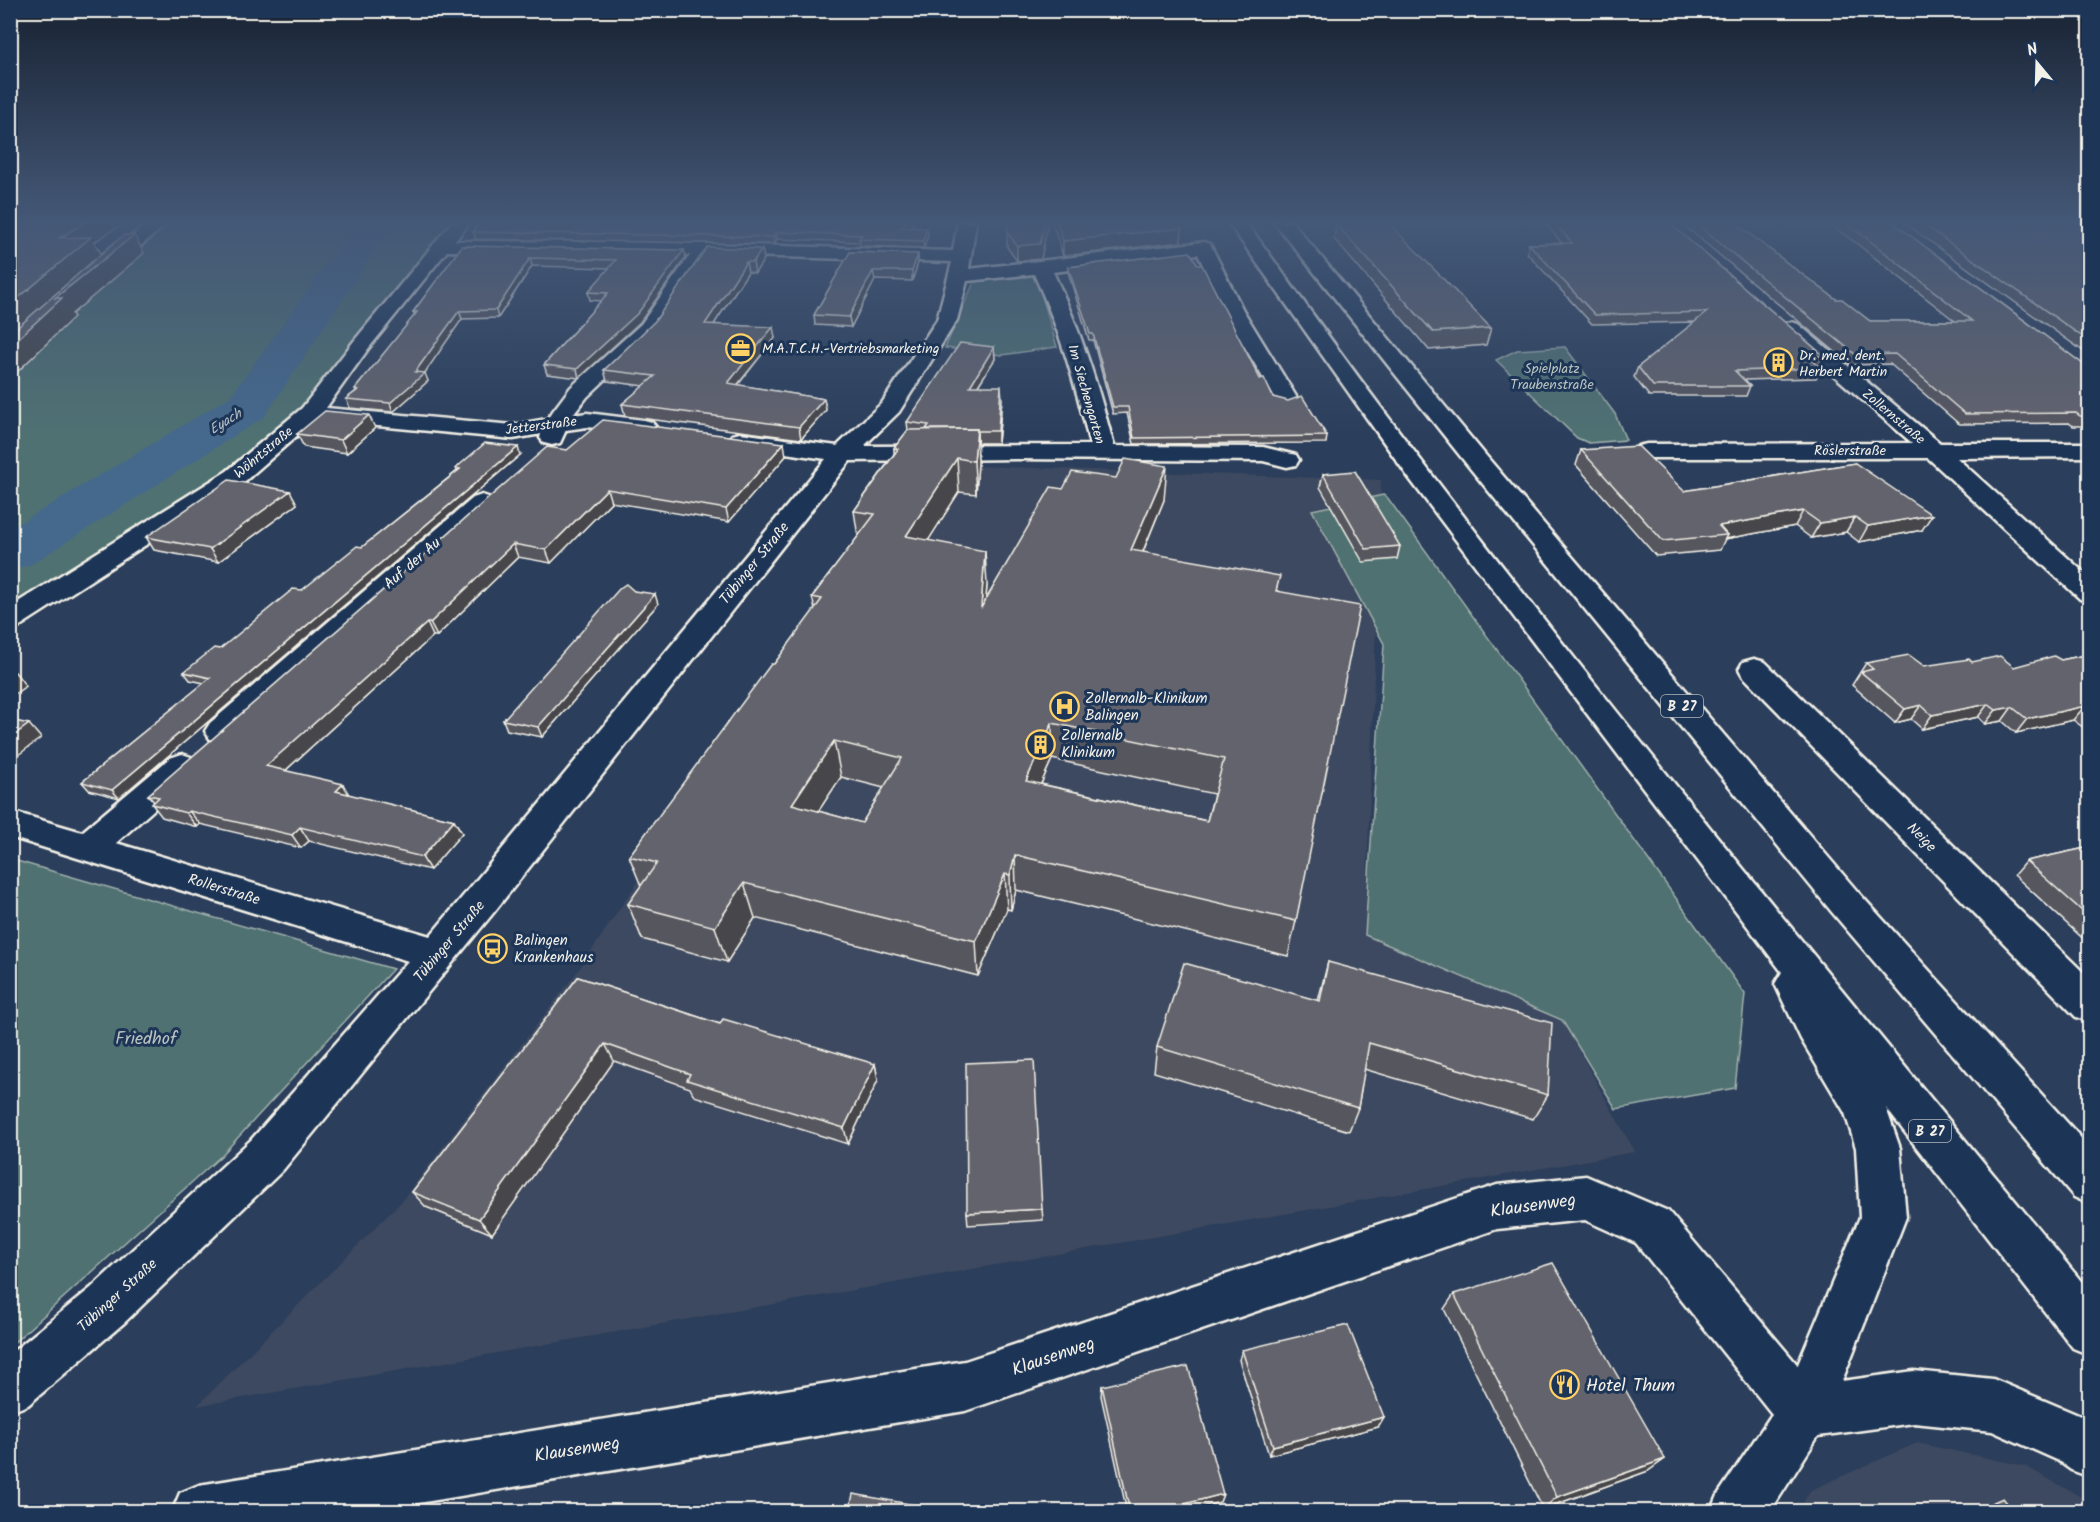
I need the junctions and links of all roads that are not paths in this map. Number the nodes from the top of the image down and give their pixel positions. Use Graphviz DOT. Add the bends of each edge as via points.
graph roads {
  1 [pos="404,293"];
  2 [pos="672,293"];
  3 [pos="954,293"];
  4 [pos="1053,293"];
  5 [pos="1225,293"];
  6 [pos="1288,293"];
  7 [pos="1341,293"];
  8 [pos="1773,313"];
  9 [pos="1287,398"];
  10 [pos="310,413"];
  11 [pos="555,424"];
  12 [pos="668,430"];
  13 [pos="715,437"];
  14 [pos="1934,450"];
  15 [pos="2090,450"];
  16 [pos="1647,451"];
  17 [pos="1104,453"];
  18 [pos="843,454"];
  19 [pos="533,460"];
  20 [pos="1287,460"];
  21 [pos="497,491"];
  22 [pos="2090,593"];
  23 [pos="10,620"];
  24 [pos="1754,669"];
  25 [pos="10,824"];
  26 [pos="88,848"];
  27 [pos="1770,931"];
  28 [pos="438,954"];
  29 [pos="2090,1005"];
  30 [pos="2090,1182"];
  31 [pos="2090,1331"];
  32 [pos="10,1387"];
  33 [pos="1804,1412"];
  34 [pos="2090,1451"];
  35 [pos="199,1512"];
  36 [pos="1738,1512"];
  1 -- 10 [label="main road, Wöhrtstraße"];
  2 -- 11 [label="main road" via="649,326 568,403"];
  3 -- 18 [label="main road, Tübinger Straße" via="947,320 891,407"];
  4 -- 17 [label="main road, Im Siechengarten" via="1086,382"];
  5 -- 9 [label="main road"];
  6 -- 27 [label="main road, B 27" via="1416,470"];
  7 -- 30 [label="main road, B 27" via="1844,901"];
  8 -- 14 [label="main road, Zollernstraße"];
  10 -- 11 [label="main road, Jetterstraße" via="513,432"];
  10 -- 23 [label="main road, Wöhrtstraße" via="236,476"];
  11 -- 12 [label="main road, Jetterstraße" via="587,420"];
  11 -- 19 [label="main road" via="551,444"];
  13 -- 18 [label="main road"];
  14 -- 15 [label="main road, Röslerstraße"];
  14 -- 16 [label="main road, Röslerstraße"];
  14 -- 22 [label="main road, Zollernstraße"];
  17 -- 18 [label="main road"];
  17 -- 20 [label="main road" via="1263,454"];
  18 -- 28 [label="main road, Tübinger Straße"];
  21 -- 26 [label="main road, Auf der Au"];
  24 -- 29 [label="main road, Neige"];
  25 -- 26 [label="main road, Rollerstraße"];
  26 -- 28 [label="main road, Rollerstraße"];
  27 -- 31 [label="main road, B 27"];
  27 -- 33 [label="main road" via="1815,1027 1864,1106 1878,1148 1883,1217"];
  28 -- 32 [label="main road, Tübinger Straße" via="267,1155 108,1305"];
  33 -- 34 [label="main road" via="1914,1397 1993,1405 2076,1441"];
  33 -- 35 [label="main road, Klausenweg" via="1652,1227 1586,1198 1497,1207 965,1386"];
  33 -- 36 [label="main road"];
}
